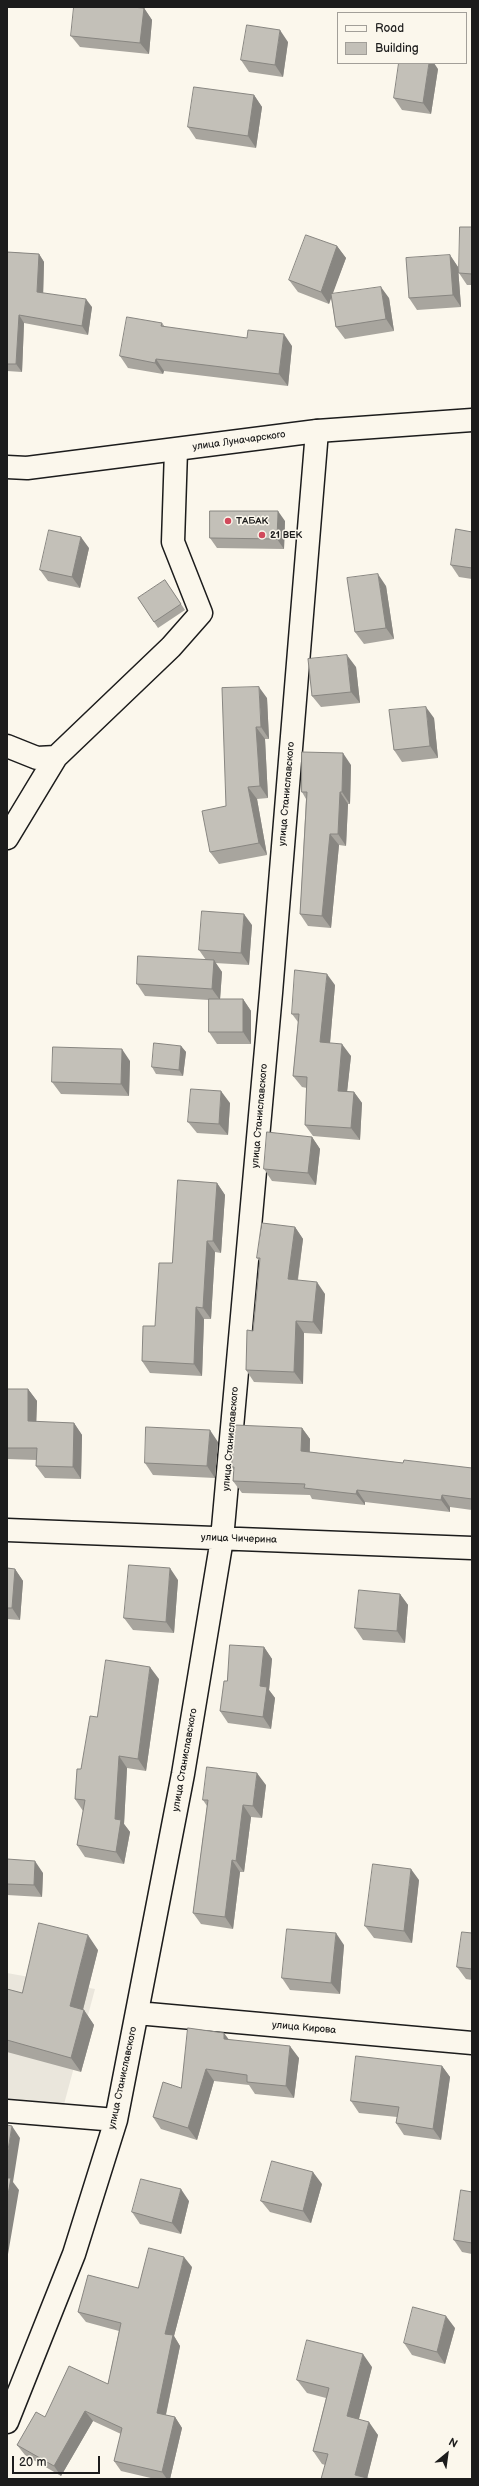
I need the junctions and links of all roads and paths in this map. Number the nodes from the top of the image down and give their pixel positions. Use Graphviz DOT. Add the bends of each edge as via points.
graph roads {
  1 [pos="472,420"];
  2 [pos="317,430"];
  3 [pos="176,450"];
  4 [pos="7,467"];
  5 [pos="7,746"];
  6 [pos="56,757"];
  7 [pos="7,838"];
  8 [pos="7,1530"];
  9 [pos="222,1539"];
  10 [pos="472,1548"];
  11 [pos="137,2013"];
  12 [pos="472,2043"];
  13 [pos="7,2111"];
  14 [pos="116,2120"];
  15 [pos="7,2422"];
  1 -- 2 [label="street, улица Луначарского"];
  2 -- 3 [label="street, улица Луначарского"];
  2 -- 9 [label="street, улица Станиславского" via="272,985"];
  3 -- 4 [label="street, улица Луначарского" via="27,468"];
  3 -- 6 [label="street" via="173,542 201,613 170,647"];
  5 -- 6 [label="street" via="37,758"];
  6 -- 7 [label="street"];
  8 -- 9 [label="street, улица Чичерина"];
  9 -- 10 [label="street, улица Чичерина"];
  9 -- 11 [label="street, улица Станиславского" via="183,1774"];
  11 -- 12 [label="street, улица Кирова"];
  11 -- 14 [label="street, улица Станиславского"];
  13 -- 14 [label="street"];
  14 -- 15 [label="street, улица Станиславского" via="74,2254"];
}
